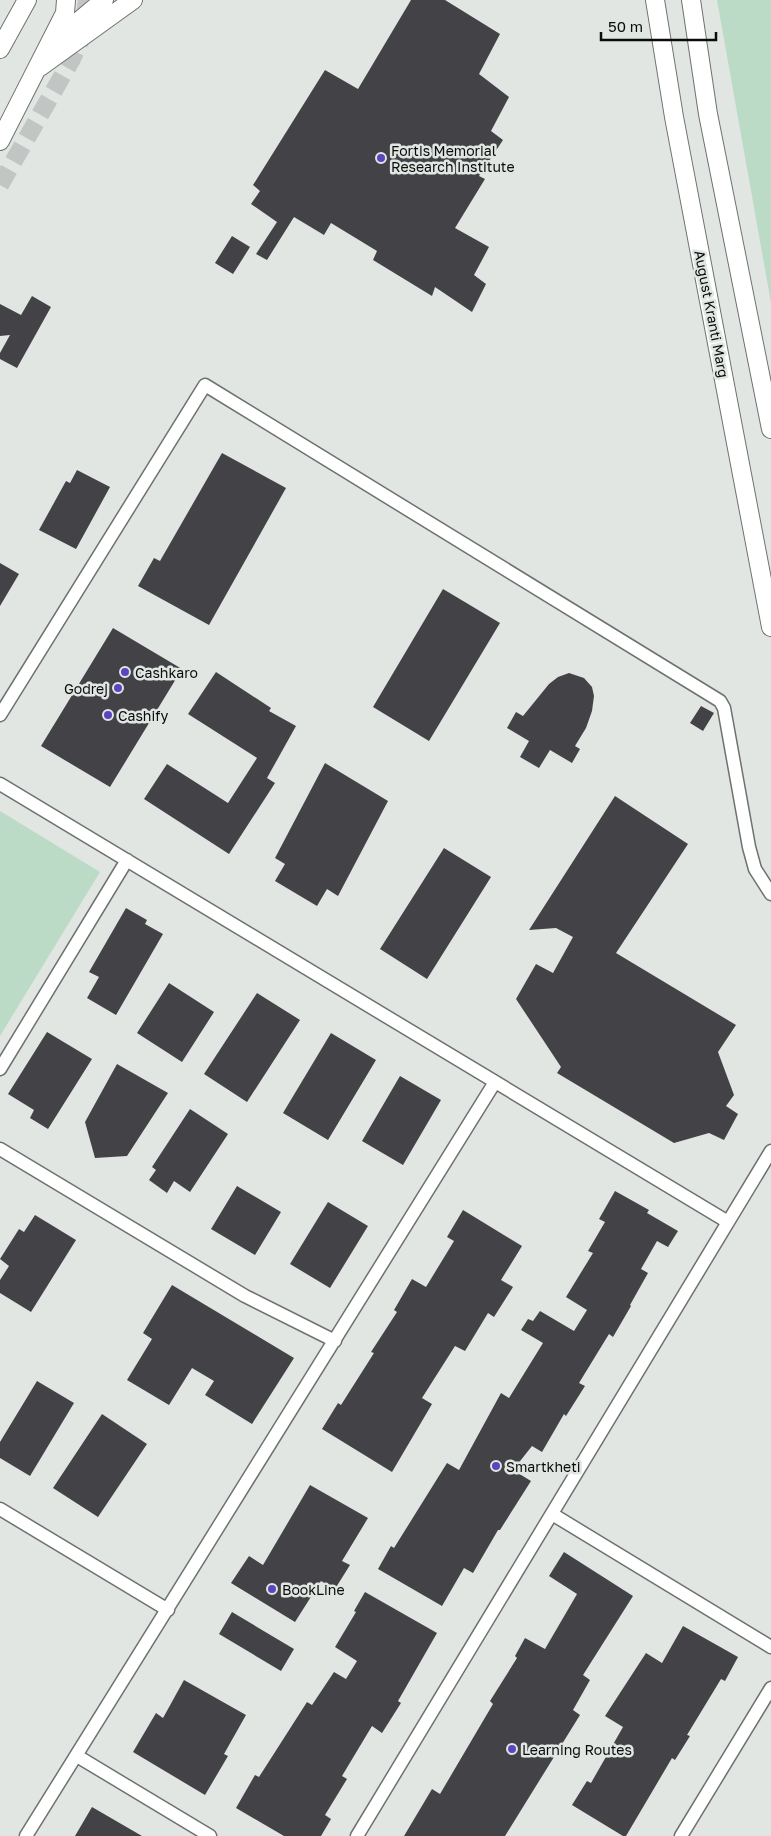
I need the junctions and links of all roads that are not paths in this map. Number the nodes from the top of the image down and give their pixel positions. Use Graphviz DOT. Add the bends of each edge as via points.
graph roads {
  1 [pos="27,0"];
  2 [pos="66,0"];
  3 [pos="104,0"];
  4 [pos="133,0"];
  5 [pos="655,0"];
  6 [pos="691,0"];
  7 [pos="48,48"];
  8 [pos="0,49"];
  9 [pos="38,68"];
  10 [pos="5,127"];
  11 [pos="0,141"];
  12 [pos="771,429"];
  13 [pos="771,627"];
  14 [pos="0,715"];
  15 [pos="0,784"];
  16 [pos="127,860"];
  17 [pos="771,894"];
  18 [pos="0,1069"];
  19 [pos="495,1082"];
  20 [pos="0,1149"];
  21 [pos="771,1151"];
  22 [pos="728,1222"];
  23 [pos="335,1341"];
  24 [pos="0,1509"];
  25 [pos="552,1514"];
  26 [pos="168,1610"];
  27 [pos="771,1647"];
  28 [pos="771,1688"];
  29 [pos="77,1756"];
  30 [pos="26,1836"];
  31 [pos="210,1836"];
  32 [pos="357,1836"];
  33 [pos="681,1836"];
  1 -- 8 [label="main road"];
  2 -- 7 [label="main road" via="65,13"];
  3 -- 7 [label="main road"];
  4 -- 9 [label="main road"];
  5 -- 13 [label="main road, August Kranti Marg" via="674,117"];
  6 -- 12 [label="main road" via="708,114"];
  7 -- 9 [label="main road"];
  9 -- 10 [label="main road"];
  10 -- 11 [label="main road"];
  14 -- 17 [label="street" via="205,385 720,701 755,869"];
  15 -- 16 [label="street"];
  16 -- 18 [label="street"];
  16 -- 19 [label="street"];
  19 -- 22 [label="street"];
  19 -- 23 [label="street"];
  20 -- 23 [label="street" via="245,1296"];
  21 -- 22 [label="street"];
  22 -- 25 [label="street"];
  23 -- 26 [label="street"];
  24 -- 26 [label="street"];
  25 -- 27 [label="street"];
  25 -- 32 [label="street"];
  26 -- 29 [label="street"];
  28 -- 33 [label="street"];
  29 -- 30 [label="street"];
  29 -- 31 [label="street"];
}
